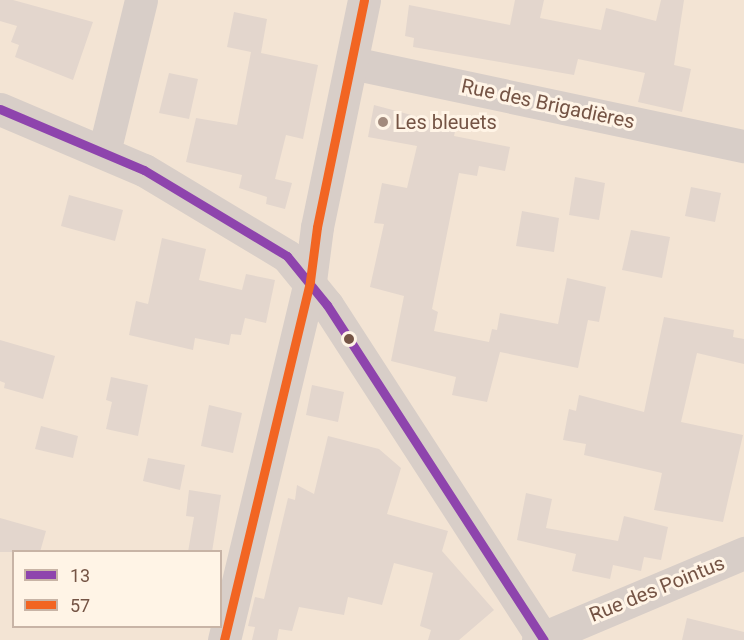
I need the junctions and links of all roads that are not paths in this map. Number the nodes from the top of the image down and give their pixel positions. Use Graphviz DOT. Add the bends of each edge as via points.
graph roads {
  1 [pos="141,0"];
  2 [pos="364,0"];
  3 [pos="352,63"];
  4 [pos="0,109"];
  5 [pos="742,137"];
  6 [pos="104,152"];
  7 [pos="310,281"];
  8 [pos="744,553"];
  9 [pos="542,639"];
  10 [pos="224,640"];
  1 -- 6 [label="street"];
  2 -- 3 [label="street"];
  3 -- 5 [label="street, Rue des Brigadières"];
  3 -- 7 [label="street" via="317,227"];
  4 -- 6 [label="street"];
  6 -- 7 [label="street" via="144,170 286,256"];
  7 -- 9 [label="street"];
  7 -- 10 [label="street"];
  8 -- 9 [label="street, Rue des Pointus"];
}
